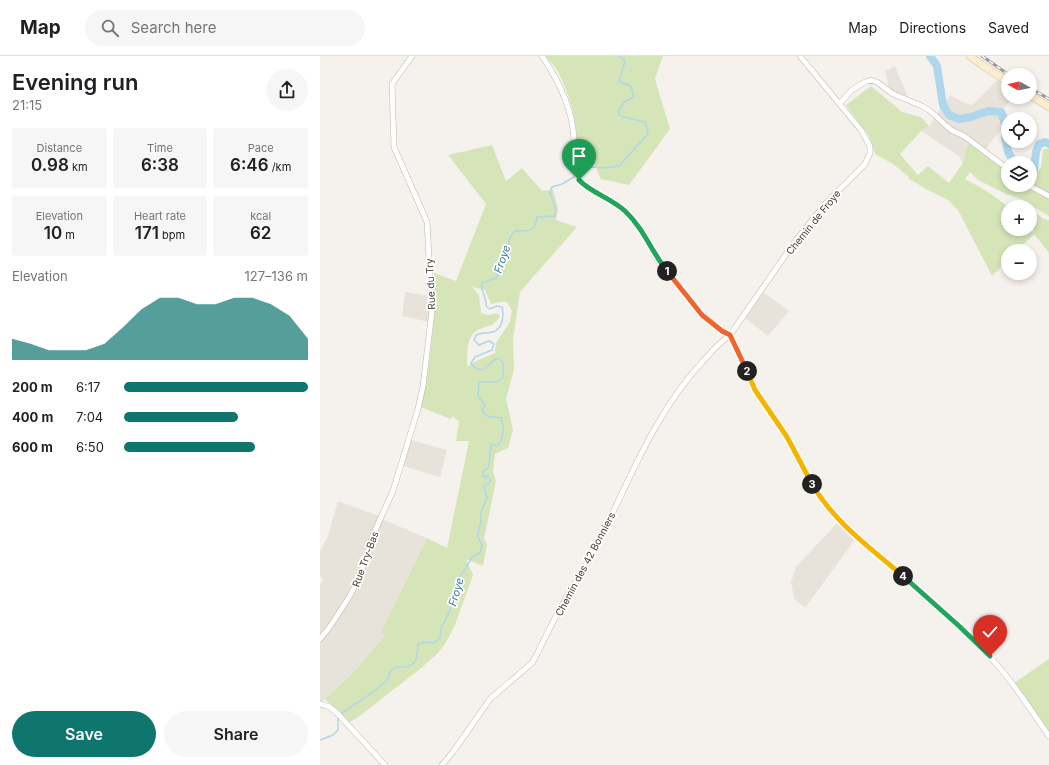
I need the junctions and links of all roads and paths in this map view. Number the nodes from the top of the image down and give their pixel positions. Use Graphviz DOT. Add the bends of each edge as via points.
graph roads {
  1 [pos="412,56"];
  2 [pos="542,56"];
  3 [pos="800,56"];
  4 [pos="970,56"];
  5 [pos="1001,77"];
  6 [pos="1037,99"];
  7 [pos="840,102"];
  8 [pos="1049,107"];
  9 [pos="1001,164"];
  10 [pos="1037,190"];
  11 [pos="1049,196"];
  12 [pos="730,335"];
  13 [pos="381,517"];
  14 [pos="320,639"];
  15 [pos="320,704"];
  16 [pos="1049,736"];
  17 [pos="385,765"];
  18 [pos="442,765"];
  1 -- 13 [label="street, Rue du Try" via="392,84 394,147 427,222 432,311 418,409 393,491"];
  2 -- 12 [label="street" via="553,72 570,112 574,140 572,162 579,180 625,211 645,235 655,256 702,315"];
  3 -- 7 [label="street, Chemin de Froye"];
  4 -- 5 [label="street"];
  6 -- 8 [label="street"];
  7 -- 9 [label="street" via="865,82 877,82 893,94 929,110 951,130 964,136"];
  7 -- 12 [label="street, Chemin de Froye" via="866,138 870,146 869,158 827,202 796,240"];
  10 -- 11 [label="street"];
  12 -- 16 [label="street" via="755,390 778,422 813,486 829,509 840,522 990,656"];
  12 -- 18 [label="street, Chemin des 42 Bonniers" via="690,375 661,416 598,542 532,663 490,699"];
  13 -- 14 [label="street, Rue Try-Bas" via="359,581"];
  15 -- 17 [label="street" via="330,707"];
}
